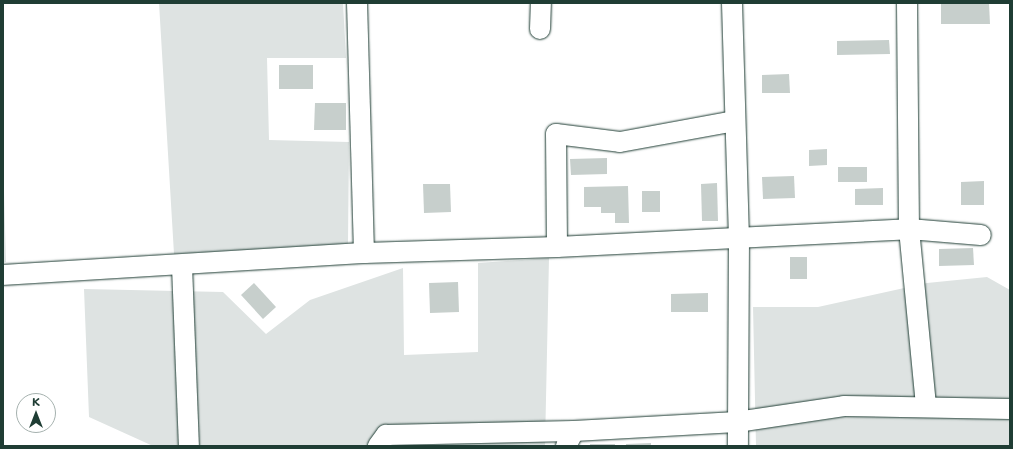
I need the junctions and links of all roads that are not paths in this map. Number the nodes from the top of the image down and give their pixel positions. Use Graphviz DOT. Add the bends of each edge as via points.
graph roads {
  1 [pos="358,3"];
  2 [pos="541,3"];
  3 [pos="732,3"];
  4 [pos="907,3"];
  5 [pos="540,29"];
  6 [pos="734,121"];
  7 [pos="909,229"];
  8 [pos="981,235"];
  9 [pos="739,237"];
  10 [pos="557,247"];
  11 [pos="364,253"];
  12 [pos="182,266"];
  13 [pos="3,275"];
  14 [pos="926,406"];
  15 [pos="1010,409"];
  16 [pos="737,422"];
  17 [pos="570,438"];
  18 [pos="189,446"];
  19 [pos="378,446"];
  20 [pos="738,446"];
  1 -- 11 [label="street"];
  2 -- 5 [label="street"];
  3 -- 6 [label="street"];
  4 -- 7 [label="street"];
  6 -- 9 [label="street"];
  6 -- 10 [label="street" via="620,142 556,134"];
  7 -- 8 [label="street"];
  7 -- 9 [label="street"];
  7 -- 14 [label="street"];
  9 -- 10 [label="street"];
  9 -- 16 [label="street"];
  10 -- 11 [label="street"];
  11 -- 12 [label="street"];
  12 -- 13 [label="street"];
  12 -- 18 [label="street"];
  14 -- 15 [label="street"];
  14 -- 16 [label="street" via="844,406"];
  16 -- 17 [label="street"];
  16 -- 20 [label="street"];
  17 -- 19 [label="street" via="386,435"];
}
